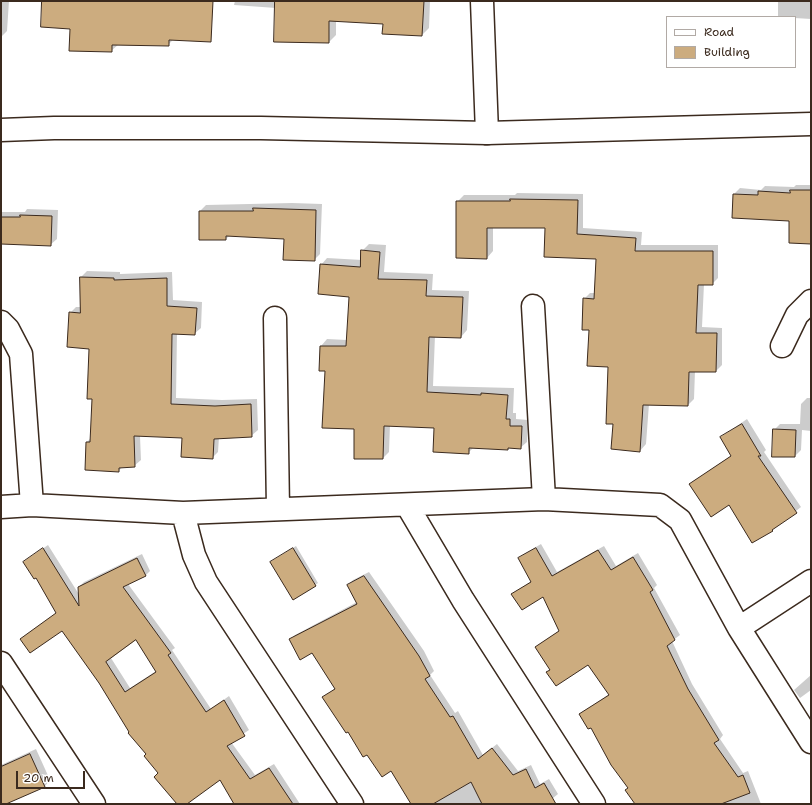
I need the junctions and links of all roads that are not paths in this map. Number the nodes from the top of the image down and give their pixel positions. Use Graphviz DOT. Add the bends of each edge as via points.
graph roads {
  1 [pos="482,1"];
  2 [pos="811,124"];
  3 [pos="1,130"];
  4 [pos="487,133"];
  5 [pos="811,301"];
  6 [pos="533,306"];
  7 [pos="275,318"];
  8 [pos="1,322"];
  9 [pos="782,346"];
  10 [pos="544,498"];
  11 [pos="32,505"];
  12 [pos="407,505"];
  13 [pos="1,506"];
  14 [pos="278,509"];
  15 [pos="183,513"];
  16 [pos="811,581"];
  17 [pos="739,628"];
  18 [pos="1,663"];
  19 [pos="811,742"];
  20 [pos="94,804"];
  21 [pos="352,804"];
  22 [pos="594,804"];
  1 -- 4 [label="street"];
  2 -- 4 [label="street"];
  3 -- 4 [label="street" via="261,128"];
  5 -- 9 [label="street" via="797,314"];
  6 -- 10 [label="street"];
  7 -- 14 [label="street"];
  8 -- 11 [label="street" via="8,329 21,354"];
  10 -- 12 [label="street"];
  10 -- 17 [label="street" via="660,505 680,520"];
  11 -- 13 [label="street"];
  11 -- 15 [label="street"];
  12 -- 14 [label="street"];
  12 -- 22 [label="street" via="463,600"];
  14 -- 15 [label="street"];
  15 -- 21 [label="street" via="194,555 206,582"];
  16 -- 17 [label="street"];
  17 -- 19 [label="street"];
  18 -- 20 [label="street"];
}
